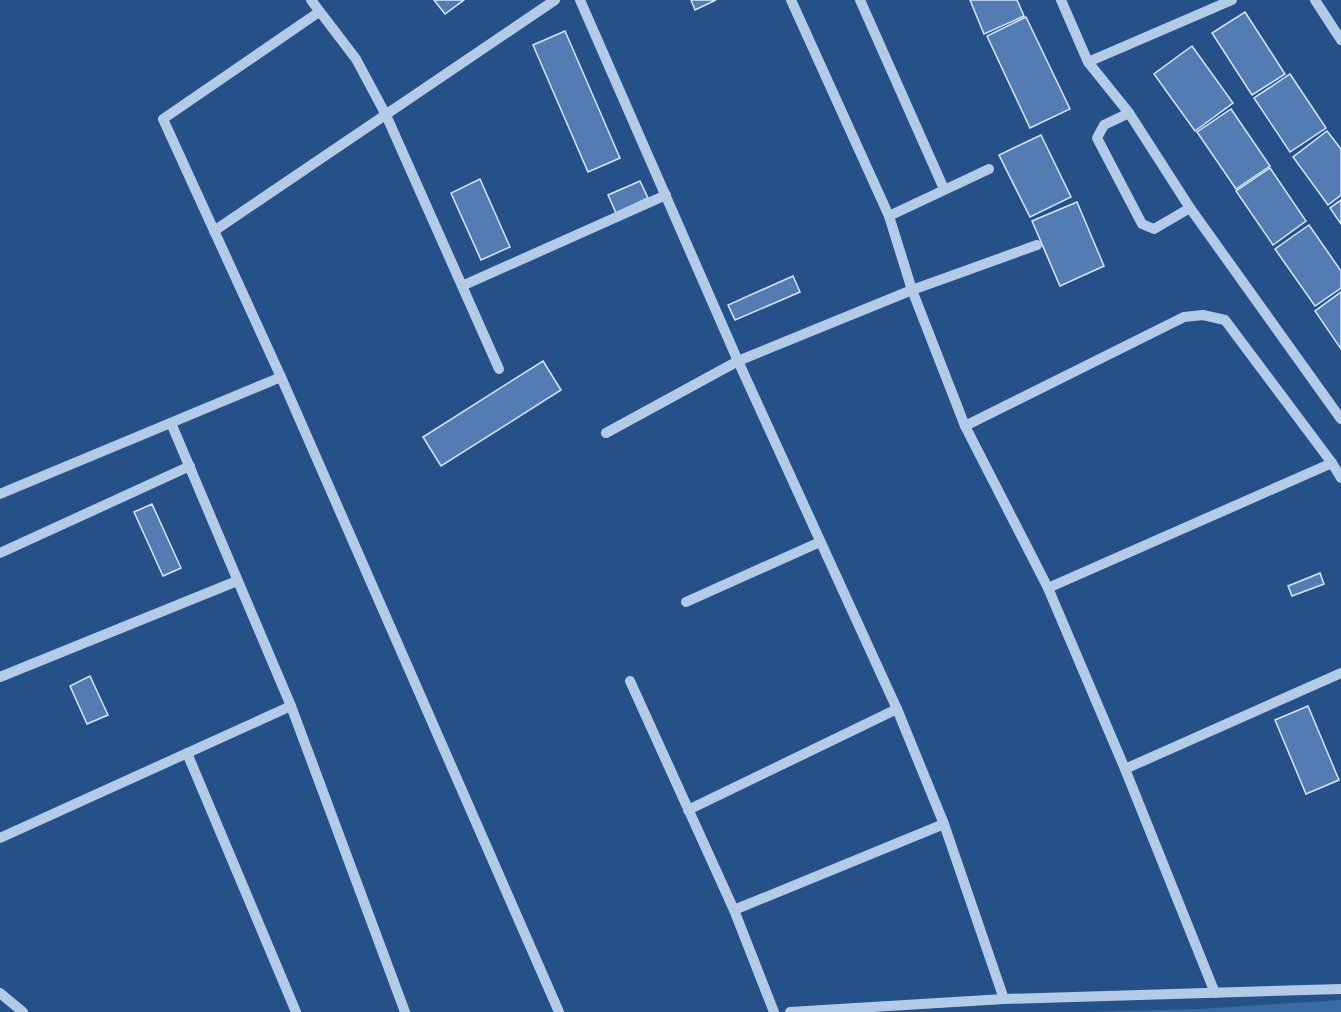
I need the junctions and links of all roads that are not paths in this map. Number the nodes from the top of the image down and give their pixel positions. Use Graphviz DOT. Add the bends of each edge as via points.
graph roads {
  1 [pos="311,0"];
  2 [pos="555,0"];
  3 [pos="580,0"];
  4 [pos="790,0"];
  5 [pos="860,0"];
  6 [pos="1061,0"];
  7 [pos="1232,0"];
  8 [pos="1315,0"];
  9 [pos="319,12"];
  10 [pos="1341,40"];
  11 [pos="1088,62"];
  12 [pos="1129,113"];
  13 [pos="386,115"];
  14 [pos="989,168"];
  15 [pos="944,189"];
  16 [pos="666,195"];
  17 [pos="1190,208"];
  18 [pos="889,216"];
  19 [pos="214,231"];
  20 [pos="1037,245"];
  21 [pos="462,286"];
  22 [pos="912,290"];
  23 [pos="738,361"];
  24 [pos="499,369"];
  25 [pos="281,377"];
  26 [pos="1341,419"];
  27 [pos="171,423"];
  28 [pos="965,426"];
  29 [pos="606,433"];
  30 [pos="1332,463"];
  31 [pos="190,466"];
  32 [pos="1341,478"];
  33 [pos="0,494"];
  34 [pos="820,542"];
  35 [pos="0,553"];
  36 [pos="237,580"];
  37 [pos="1048,588"];
  38 [pos="686,602"];
  39 [pos="1341,674"];
  40 [pos="0,677"];
  41 [pos="630,681"];
  42 [pos="291,706"];
  43 [pos="897,710"];
  44 [pos="187,753"];
  45 [pos="1125,769"];
  46 [pos="688,810"];
  47 [pos="944,824"];
  48 [pos="0,838"];
  49 [pos="734,910"];
  50 [pos="1341,988"];
  51 [pos="0,993"];
  52 [pos="1215,993"];
  53 [pos="1004,999"];
  54 [pos="23,1012"];
  55 [pos="296,1012"];
  56 [pos="405,1012"];
  57 [pos="559,1012"];
  58 [pos="774,1012"];
  59 [pos="790,1012"];
  1 -- 9 [label="street"];
  2 -- 13 [label="street"];
  3 -- 16 [label="street"];
  4 -- 18 [label="street"];
  5 -- 15 [label="street"];
  6 -- 11 [label="street"];
  7 -- 11 [label="street"];
  8 -- 10 [label="street"];
  9 -- 13 [label="street" via="356,59"];
  9 -- 19 [label="street" via="163,119"];
  11 -- 12 [label="street"];
  12 -- 17 [label="street"];
  12 -- 17 [label="street" via="1104,124 1097,138 1142,224 1154,229"];
  13 -- 19 [label="street"];
  13 -- 21 [label="street"];
  14 -- 15 [label="street"];
  15 -- 18 [label="street"];
  16 -- 21 [label="street"];
  16 -- 23 [label="street"];
  17 -- 26 [label="street"];
  18 -- 22 [label="street"];
  19 -- 25 [label="street"];
  20 -- 22 [label="street"];
  21 -- 24 [label="street"];
  22 -- 23 [label="street"];
  22 -- 28 [label="street"];
  23 -- 29 [label="street"];
  23 -- 34 [label="street"];
  25 -- 27 [label="street"];
  25 -- 57 [label="street"];
  27 -- 31 [label="street"];
  27 -- 33 [label="street"];
  28 -- 30 [label="street" via="1184,317 1203,315 1225,320"];
  28 -- 37 [label="street"];
  30 -- 32 [label="street"];
  30 -- 37 [label="street"];
  31 -- 35 [label="street"];
  31 -- 36 [label="street"];
  34 -- 38 [label="street"];
  34 -- 43 [label="street"];
  36 -- 40 [label="street"];
  36 -- 42 [label="street"];
  37 -- 45 [label="street"];
  39 -- 45 [label="street"];
  41 -- 46 [label="street"];
  42 -- 44 [label="street"];
  42 -- 56 [label="street"];
  43 -- 46 [label="street"];
  43 -- 47 [label="street"];
  44 -- 48 [label="street"];
  44 -- 55 [label="street"];
  45 -- 52 [label="street"];
  46 -- 49 [label="street"];
  47 -- 49 [label="street"];
  47 -- 53 [label="street"];
  49 -- 58 [label="street"];
  50 -- 52 [label="street"];
  51 -- 54 [label="street"];
  52 -- 53 [label="street"];
  53 -- 59 [label="street"];
}
